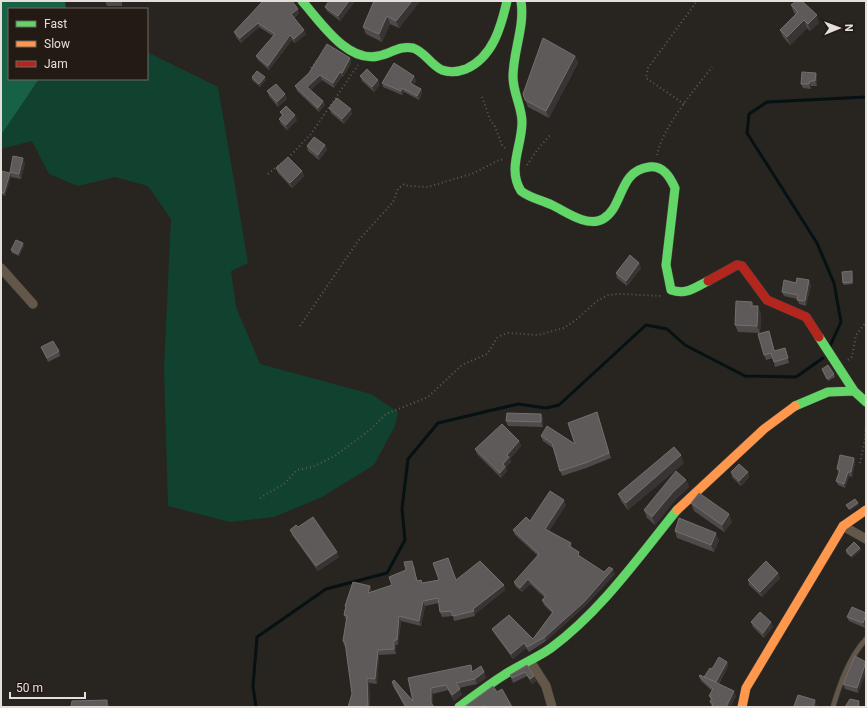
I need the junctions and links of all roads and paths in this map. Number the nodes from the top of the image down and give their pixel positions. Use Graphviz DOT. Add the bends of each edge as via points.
graph roads {
  1 [pos="302,1"];
  2 [pos="507,1"];
  3 [pos="521,1"];
  4 [pos="697,1"];
  5 [pos="365,56"];
  6 [pos="320,57"];
  7 [pos="712,67"];
  8 [pos="311,68"];
  9 [pos="482,97"];
  10 [pos="684,104"];
  11 [pos="551,134"];
  12 [pos="515,160"];
  13 [pos="656,166"];
  14 [pos="526,168"];
  15 [pos="268,174"];
  16 [pos="1,268"];
  17 [pos="671,290"];
  18 [pos="33,304"];
  19 [pos="866,322"];
  20 [pos="300,326"];
  21 [pos="840,368"];
  22 [pos="854,391"];
  23 [pos="866,402"];
  24 [pos="866,423"];
  25 [pos="860,463"];
  26 [pos="260,498"];
  27 [pos="866,510"];
  28 [pos="843,526"];
  29 [pos="866,539"];
  30 [pos="866,639"];
  31 [pos="530,661"];
  32 [pos="459,707"];
  33 [pos="552,707"];
  34 [pos="742,707"];
  35 [pos="834,707"];
  1 -- 5 [label="street" via="337,40"];
  2 -- 5 [label="street" via="503,18 488,53 481,62 467,69 457,72 440,69 417,49 410,47 376,57"];
  3 -- 12 [label="street" via="522,20 512,74 522,123"];
  4 -- 10 [label="path" via="648,68 646,78"];
  5 -- 15 [label="path" via="308,138"];
  6 -- 8 [label="path"];
  7 -- 10 [label="path"];
  9 -- 12 [label="path" via="502,144"];
  10 -- 13 [label="path" via="663,139"];
  11 -- 14 [label="path"];
  12 -- 13 [label="street" via="514,179 521,191 573,216 591,221 607,217 633,173 641,167"];
  12 -- 20 [label="path" via="499,160 474,173 428,187 404,184 398,189 393,202 358,241"];
  13 -- 17 [label="street" via="664,171 675,188 676,196 667,250"];
  16 -- 18 [label="street"];
  17 -- 21 [label="street" via="687,292 737,265 742,266 767,300 806,318"];
  17 -- 26 [label="path" via="666,296 608,296 597,301 564,328 538,335 502,335 497,338 488,354 462,365 428,397 386,414 371,429 335,456 312,467 297,470 284,484"];
  19 -- 21 [label="path" via="856,335 852,357"];
  21 -- 22 [label="street"];
  22 -- 23 [label="street"];
  22 -- 31 [label="street" via="828,392 789,410 764,428 682,504 591,612 551,648"];
  24 -- 25 [label="path"];
  27 -- 28 [label="street"];
  28 -- 29 [label="street"];
  28 -- 34 [label="street" via="746,688"];
  30 -- 35 [label="lane" via="849,664"];
  31 -- 32 [label="street" via="504,675"];
  31 -- 33 [label="street" via="546,686"];
}
